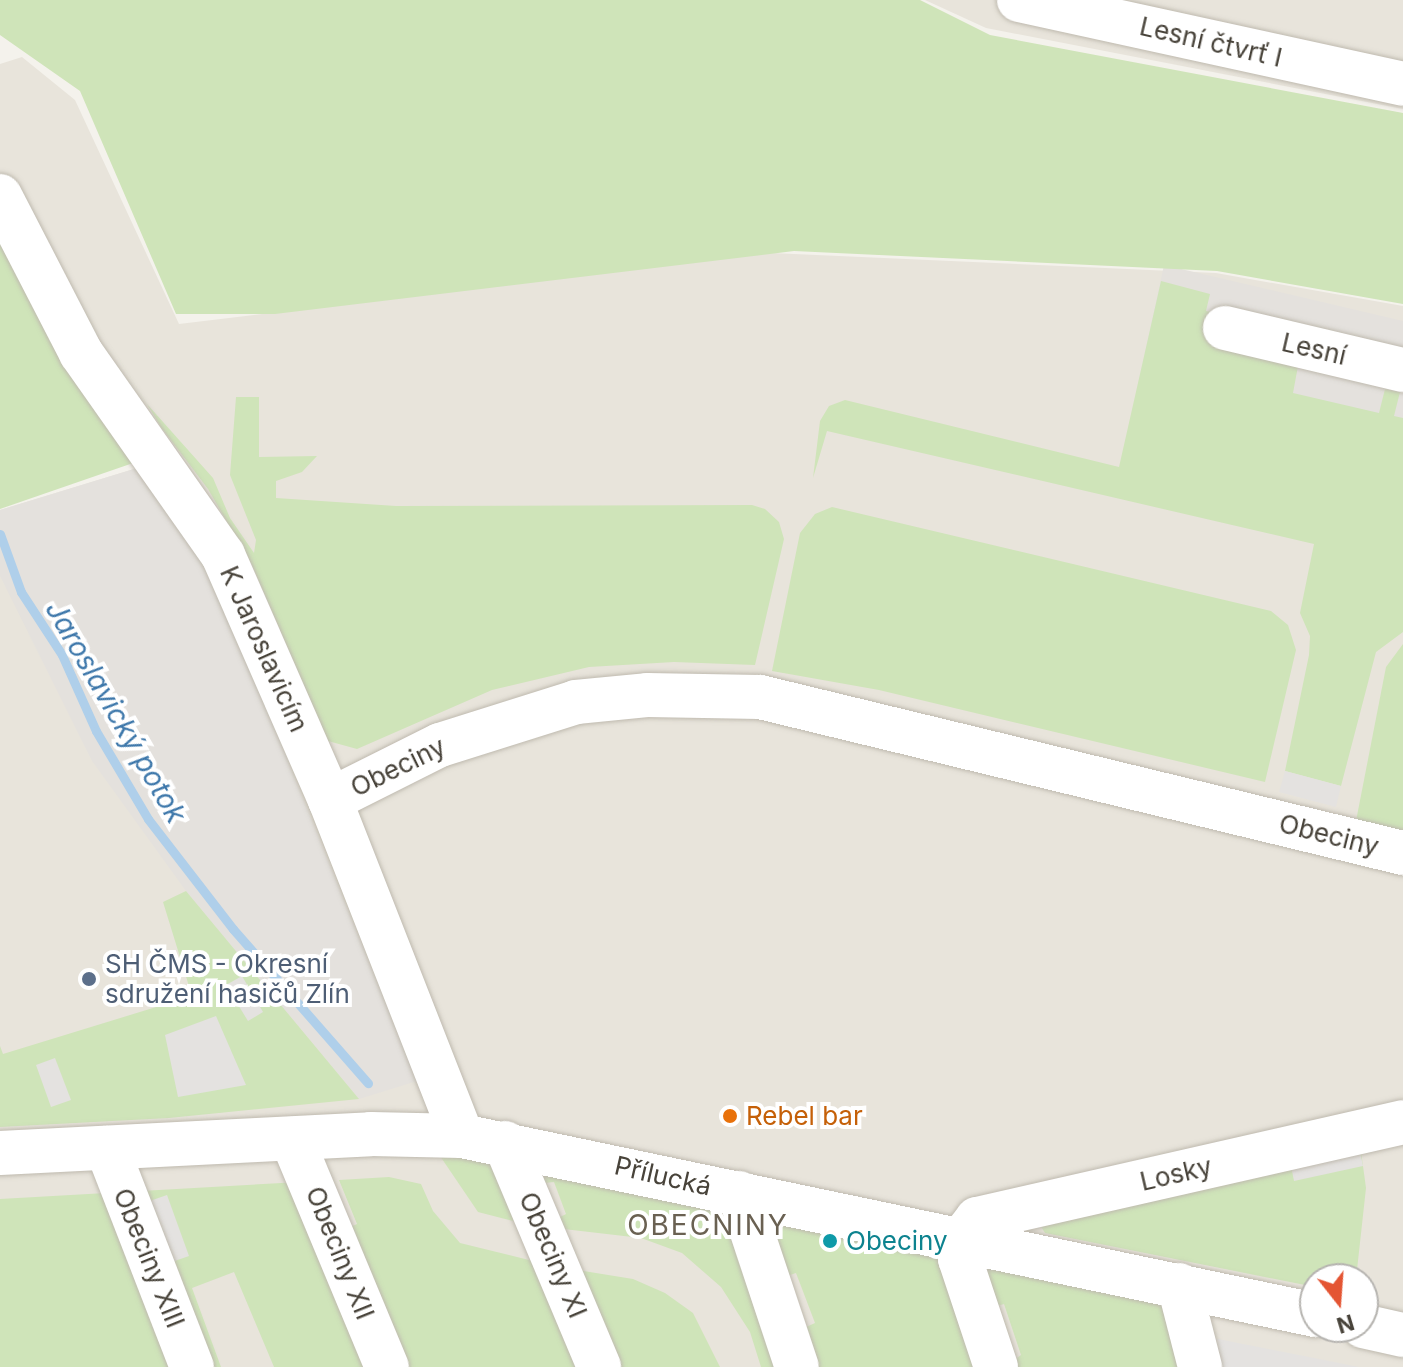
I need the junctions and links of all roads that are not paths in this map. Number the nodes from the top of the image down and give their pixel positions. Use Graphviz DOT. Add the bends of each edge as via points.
graph roads {
  1 [pos="1019,0"];
  2 [pos="1403,84"];
  3 [pos="0,196"];
  4 [pos="1225,328"];
  5 [pos="1403,370"];
  6 [pos="330,800"];
  7 [pos="1403,853"];
  8 [pos="1403,1122"];
  9 [pos="462,1136"];
  10 [pos="292,1139"];
  11 [pos="505,1143"];
  12 [pos="107,1148"];
  13 [pos="0,1153"];
  14 [pos="739,1193"];
  15 [pos="960,1241"];
  16 [pos="1179,1285"];
  17 [pos="1299,1311"];
  18 [pos="192,1367"];
  19 [pos="387,1367"];
  20 [pos="599,1367"];
  21 [pos="797,1367"];
  22 [pos="996,1367"];
  23 [pos="1200,1367"];
  1 -- 2 [label="street, Lesní čtvrť I"];
  3 -- 6 [label="street, K Jaroslavicím" via="81,353 223,555"];
  4 -- 5 [label="street, Lesní"];
  6 -- 7 [label="street, Obeciny" via="440,745 576,702 647,695 760,697"];
  6 -- 9 [label="street, K Jaroslavicím"];
  8 -- 15 [label="street, Losky" via="977,1219"];
  9 -- 10 [label="street, Přílucká"];
  9 -- 11 [label="street, Přílucká"];
  10 -- 12 [label="street, Přílucká"];
  10 -- 19 [label="street, Obeciny XII"];
  11 -- 14 [label="street, Přílucká"];
  11 -- 20 [label="street, Obeciny XI"];
  12 -- 13 [label="street, Přílucká"];
  12 -- 18 [label="street, Obeciny XIII"];
  14 -- 15 [label="street, Přílucká"];
  14 -- 21 [label="street"];
  15 -- 16 [label="street, Přílucká"];
  15 -- 22 [label="street" via="960,1259"];
  16 -- 17 [label="street, Přílucká"];
  16 -- 23 [label="street"];
}
